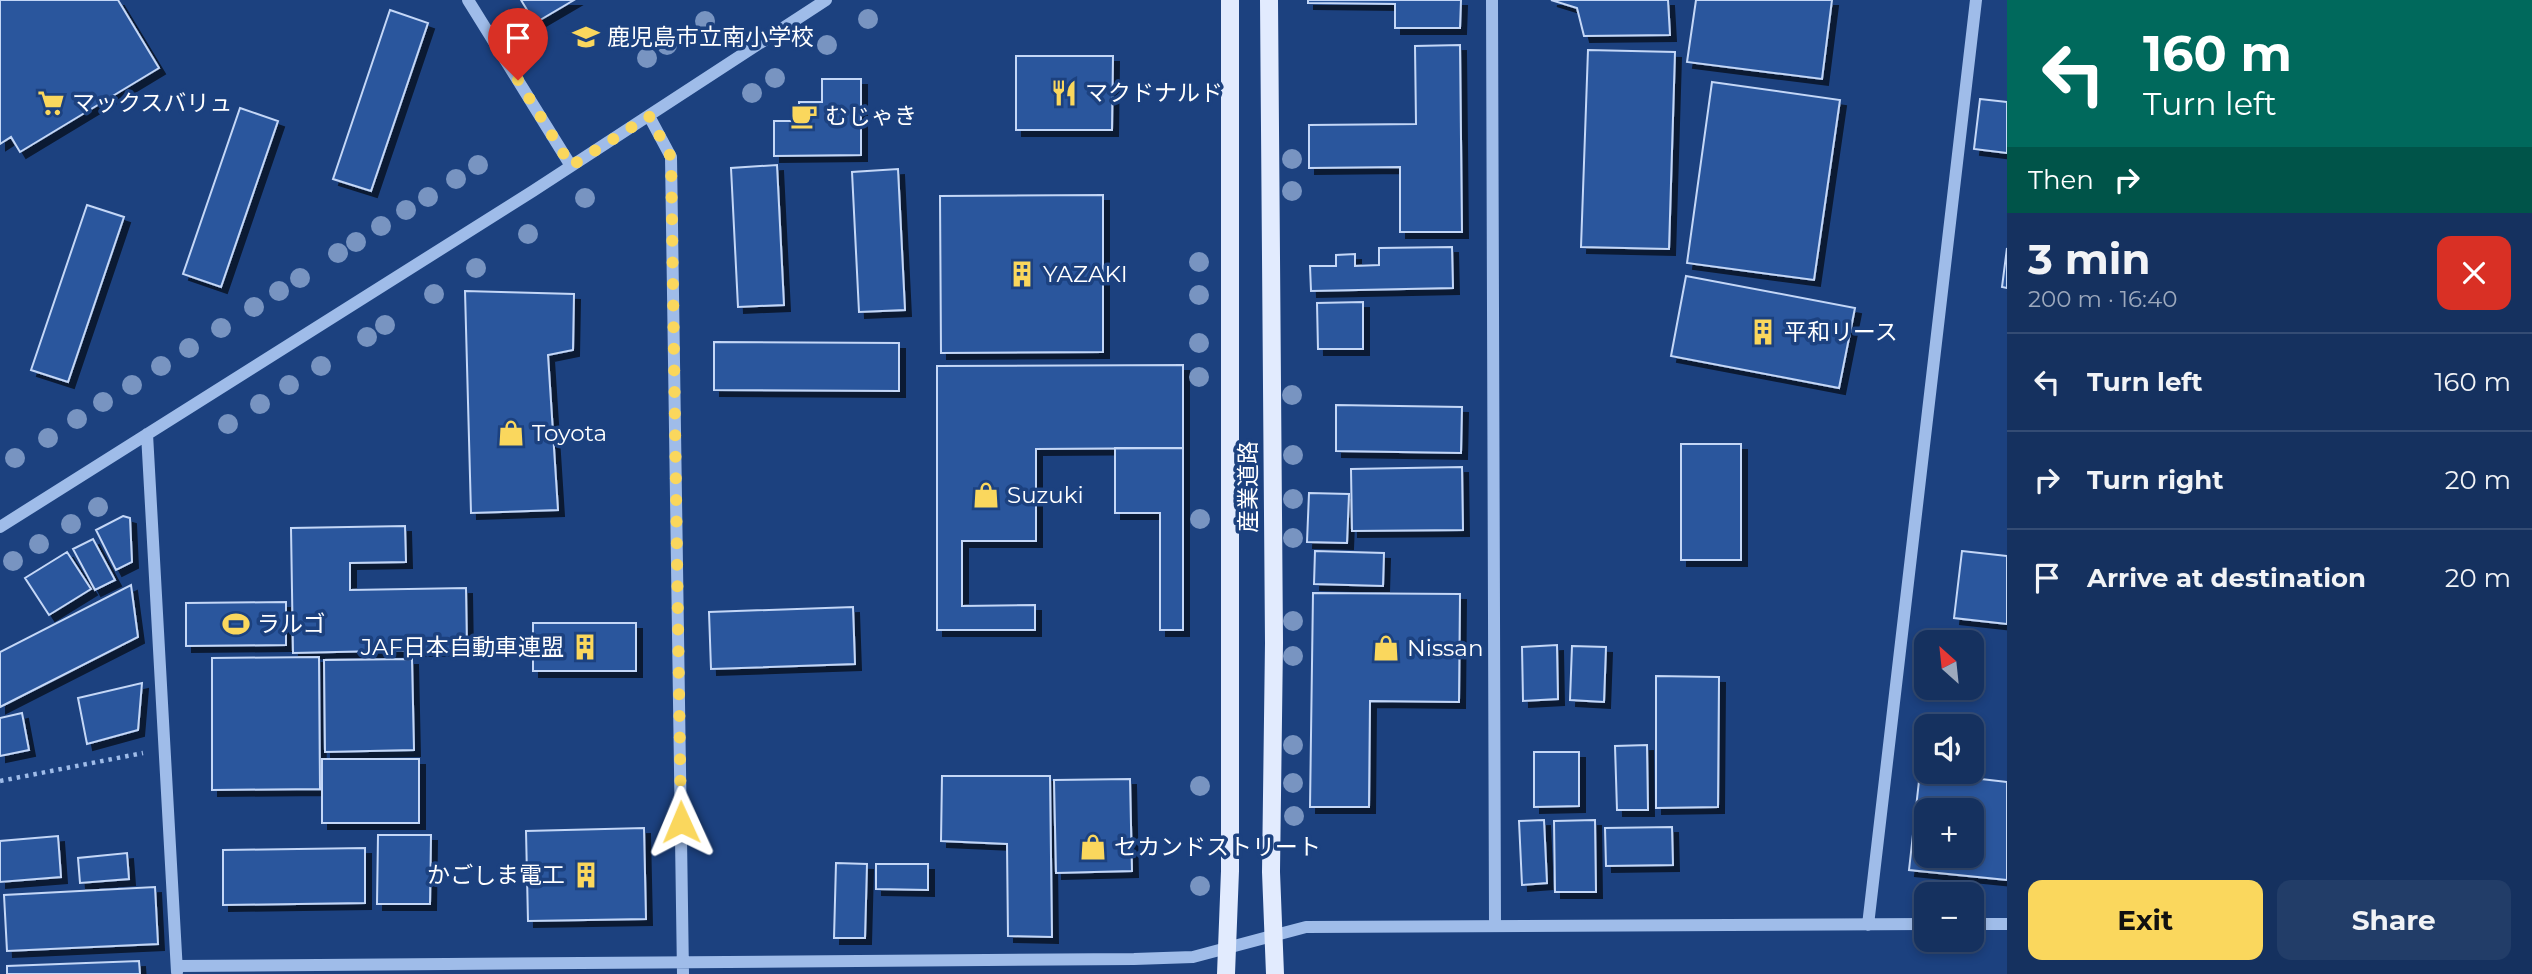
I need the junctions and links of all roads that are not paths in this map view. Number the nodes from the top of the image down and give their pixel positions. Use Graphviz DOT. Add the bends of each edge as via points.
graph roads {
  1 [pos="468,0"];
  2 [pos="827,0"];
  3 [pos="1230,0"];
  4 [pos="1269,0"];
  5 [pos="1492,0"];
  6 [pos="1976,0"];
  7 [pos="649,116"];
  8 [pos="571,166"];
  9 [pos="147,435"];
  10 [pos="0,527"];
  11 [pos="2007,923"];
  12 [pos="1914,924"];
  13 [pos="1984,924"];
  14 [pos="1495,925"];
  15 [pos="1868,925"];
  16 [pos="1273,934"];
  17 [pos="1227,947"];
  18 [pos="683,968"];
  19 [pos="177,970"];
  20 [pos="1226,974"];
  21 [pos="1275,974"];
  1 -- 8 [label="street"];
  2 -- 7 [label="street"];
  3 -- 17 [label="main road, 産業道路"];
  4 -- 16 [label="main road, 産業道路"];
  5 -- 14 [label="street"];
  6 -- 15 [label="street"];
  7 -- 8 [label="street"];
  7 -- 18 [label="street" via="671,157"];
  8 -- 9 [label="street"];
  9 -- 10 [label="street"];
  9 -- 19 [label="street"];
  11 -- 13 [label="street"];
  12 -- 15 [label="street"];
  14 -- 15 [label="street"];
  14 -- 16 [label="street" via="1306,927"];
  16 -- 17 [label="street"];
  16 -- 21 [label="main road, 産業道路"];
  17 -- 18 [label="street" via="1181,958"];
  17 -- 20 [label="main road, 産業道路"];
  18 -- 19 [label="street"];
}
